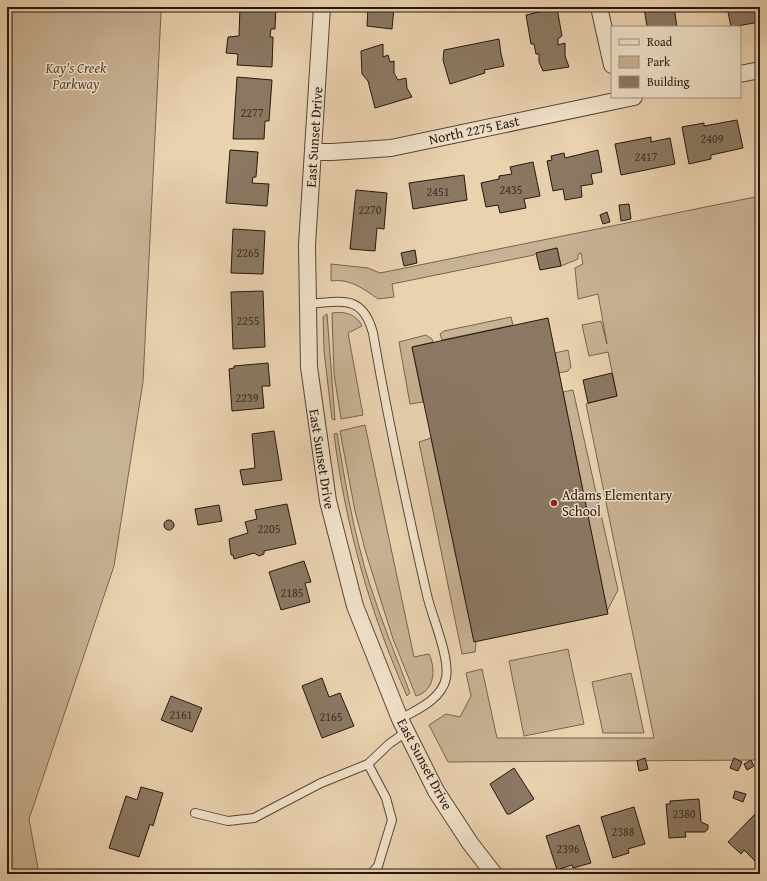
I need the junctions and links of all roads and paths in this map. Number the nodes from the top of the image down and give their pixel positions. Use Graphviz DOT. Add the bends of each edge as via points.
graph roads {
  1 [pos="322,7"];
  2 [pos="599,7"];
  3 [pos="611,61"];
  4 [pos="760,70"];
  5 [pos="741,74"];
  6 [pos="624,98"];
  7 [pos="313,152"];
  8 [pos="308,304"];
  9 [pos="403,726"];
  10 [pos="368,764"];
  11 [pos="195,812"];
  12 [pos="371,874"];
  13 [pos="494,874"];
  1 -- 7 [label="street, East Sunset Drive"];
  2 -- 3 [label="street"];
  4 -- 5 [label="street"];
  6 -- 7 [label="street, North 2275 East" via="391,148"];
  7 -- 8 [label="street, East Sunset Drive" via="306,244"];
  8 -- 9 [label="street, East Sunset Drive" via="309,367 328,501 355,606"];
  8 -- 9 [label="lane" via="345,301 361,308 369,319 373,333 427,597 444,653 446,678 438,696 419,709"];
  9 -- 10 [label="lane"];
  9 -- 13 [label="street, East Sunset Drive" via="436,791"];
  10 -- 11 [label="lane" via="321,782 254,818 228,821"];
  10 -- 12 [label="lane" via="386,798 392,820 378,866"];
}
